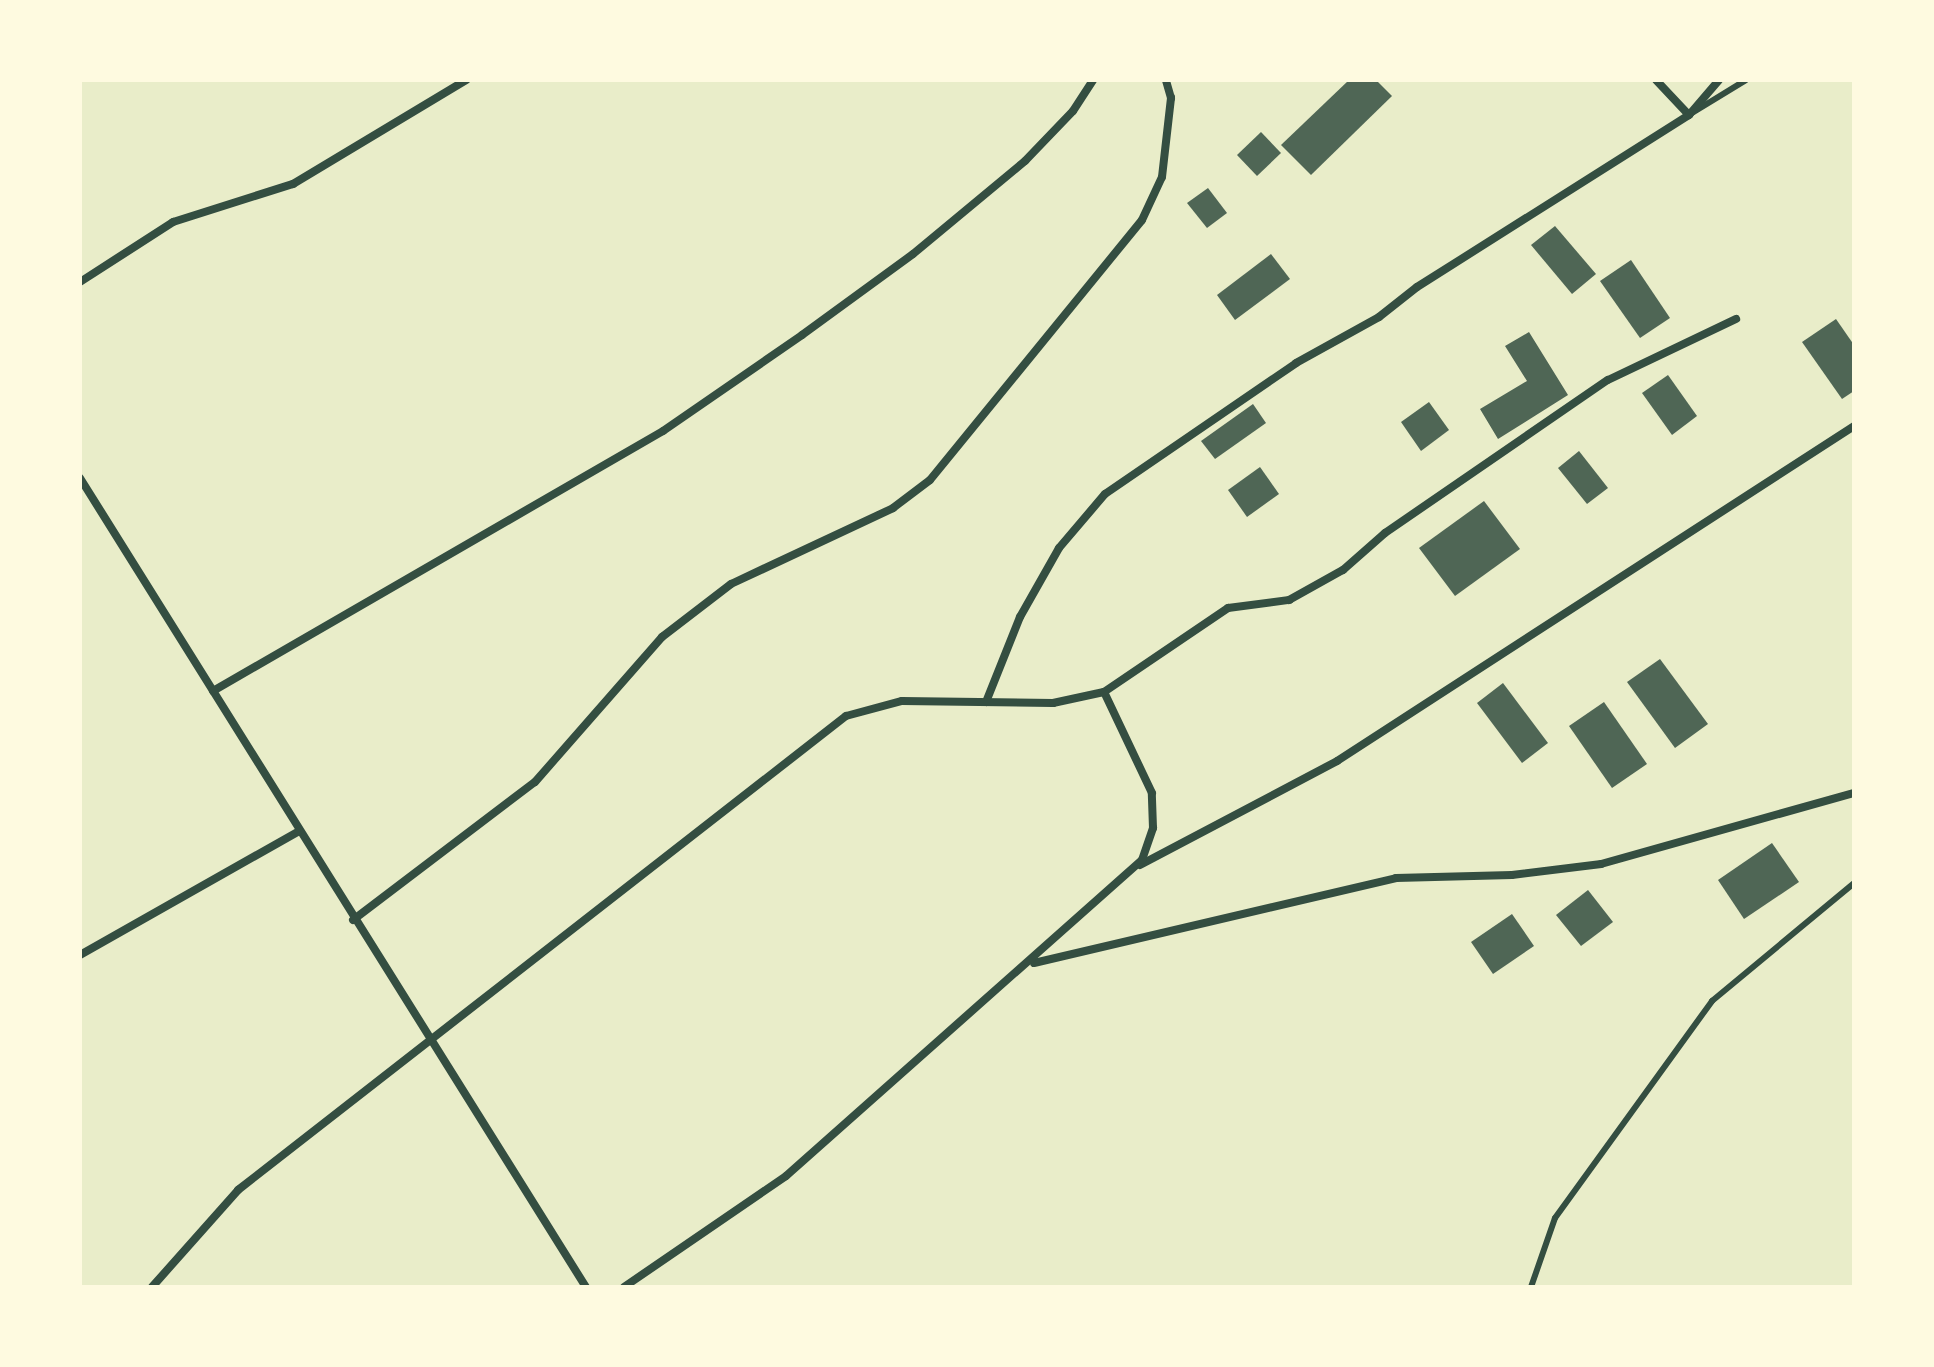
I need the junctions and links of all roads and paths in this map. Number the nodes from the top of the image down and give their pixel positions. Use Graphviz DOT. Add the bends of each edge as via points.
graph roads {
  1 [pos="466,80"];
  2 [pos="1093,80"];
  3 [pos="1166,80"];
  4 [pos="1656,80"];
  5 [pos="1719,80"];
  6 [pos="1746,80"];
  7 [pos="1689,115"];
  8 [pos="80,282"];
  9 [pos="1736,319"];
  10 [pos="1854,426"];
  11 [pos="80,478"];
  12 [pos="213,691"];
  13 [pos="1104,692"];
  14 [pos="986,702"];
  15 [pos="1854,793"];
  16 [pos="299,831"];
  17 [pos="1135,868"];
  18 [pos="1854,883"];
  19 [pos="353,920"];
  20 [pos="80,955"];
  21 [pos="1029,964"];
  22 [pos="428,1040"];
  23 [pos="152,1287"];
  24 [pos="586,1287"];
  25 [pos="624,1287"];
  26 [pos="1531,1287"];
  1 -- 8 [label="street" via="293,184 173,222"];
  2 -- 12 [label="street" via="1073,111 1025,161 913,254 802,335 663,431"];
  3 -- 19 [label="street" via="1171,98 1162,177 1142,220 930,480 893,508 731,584 662,637 535,782"];
  4 -- 7 [label="street"];
  5 -- 7 [label="street"];
  6 -- 7 [label="lane"];
  7 -- 14 [label="street" via="1417,287 1379,317 1296,363 1105,494 1059,548 1020,617"];
  9 -- 13 [label="street" via="1608,380 1385,533 1343,570 1289,600 1228,608"];
  10 -- 17 [label="street" via="1337,761"];
  11 -- 12 [label="street"];
  12 -- 16 [label="street"];
  13 -- 14 [label="street" via="1053,703"];
  13 -- 17 [label="street" via="1152,793 1150,845"];
  14 -- 22 [label="street" via="902,701 846,716"];
  15 -- 21 [label="street" via="1601,864 1512,875 1396,878"];
  16 -- 19 [label="street"];
  16 -- 20 [label="street"];
  17 -- 21 [label="street"];
  18 -- 26 [label="lane" via="1712,1001 1555,1218"];
  19 -- 22 [label="street"];
  21 -- 25 [label="street" via="786,1176"];
  22 -- 23 [label="street" via="238,1190"];
  22 -- 24 [label="street"];
}
